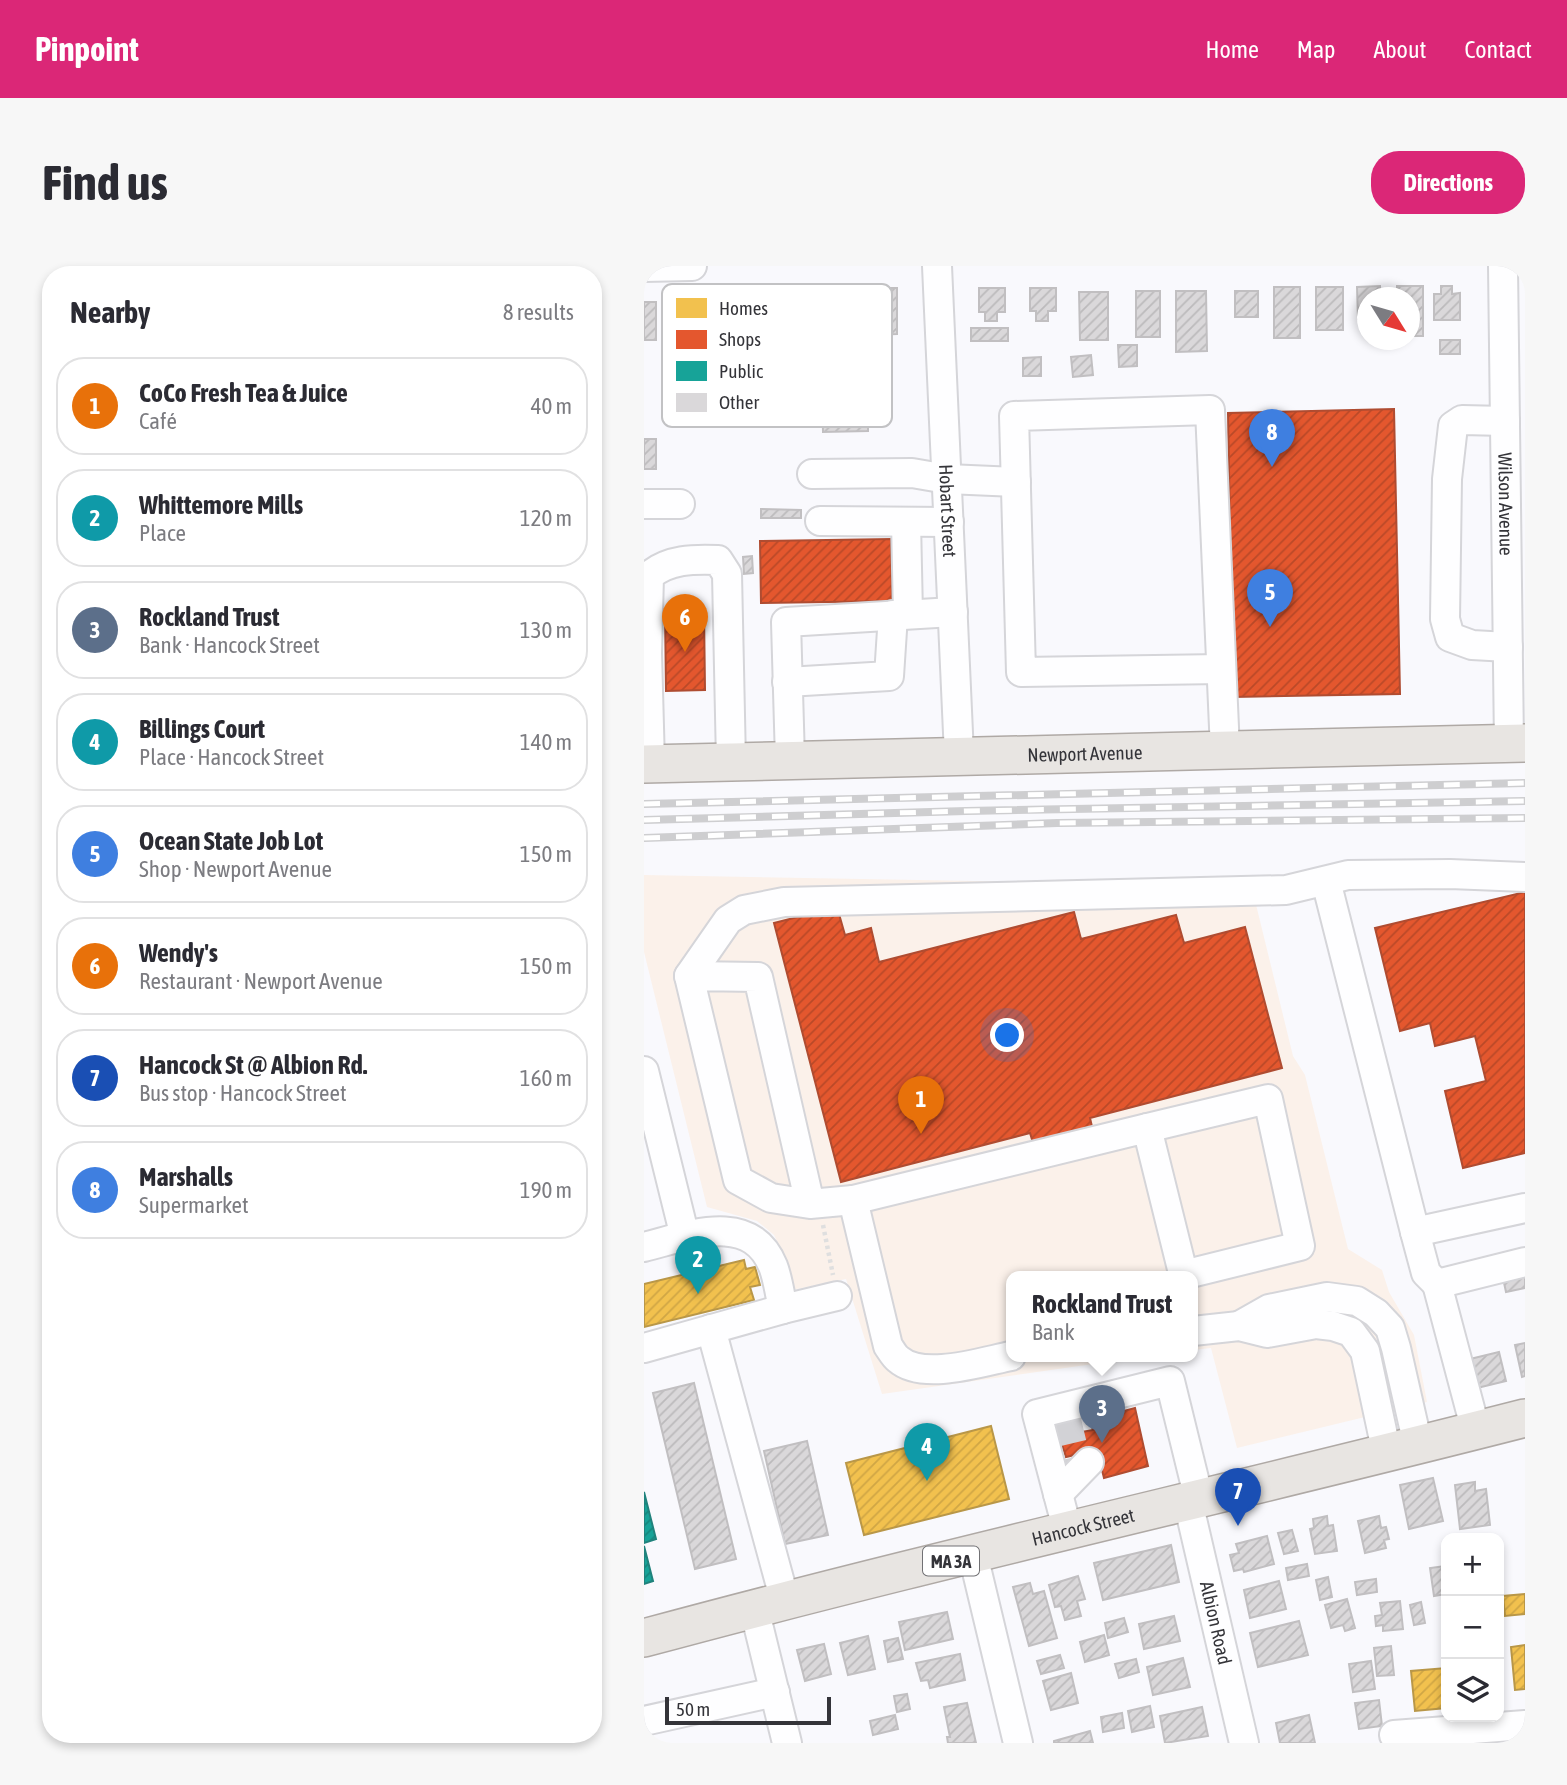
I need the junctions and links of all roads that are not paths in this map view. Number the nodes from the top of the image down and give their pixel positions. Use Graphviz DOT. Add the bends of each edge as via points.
graph roads {
  1 [pos="692,266"];
  2 [pos="937,266"];
  3 [pos="1503,266"];
  4 [pos="644,267"];
  5 [pos="1515,379"];
  6 [pos="1505,421"];
  7 [pos="813,474"];
  8 [pos="947,479"];
  9 [pos="1016,482"];
  10 [pos="644,504"];
  11 [pos="680,504"];
  12 [pos="820,521"];
  13 [pos="906,522"];
  14 [pos="949,522"];
  15 [pos="1516,578"];
  16 [pos="953,612"];
  17 [pos="900,615"];
  18 [pos="1508,647"];
  19 [pos="1221,669"];
  20 [pos="787,682"];
  21 [pos="1517,743"];
  22 [pos="1225,750"];
  23 [pos="959,755"];
  24 [pos="790,760"];
  25 [pos="731,762"];
  26 [pos="647,764"];
  27 [pos="1525,877"];
  28 [pos="1326,881"];
  29 [pos="689,976"];
  30 [pos="644,1072"];
  31 [pos="1147,1128"];
  32 [pos="853,1200"];
  33 [pos="1525,1208"];
  34 [pos="816,1212"];
  35 [pos="1415,1232"];
  36 [pos="685,1237"];
  37 [pos="644,1247"];
  38 [pos="1525,1262"];
  39 [pos="1183,1271"];
  40 [pos="1198,1272"];
  41 [pos="1437,1284"];
  42 [pos="837,1296"];
  43 [pos="783,1309"];
  44 [pos="1198,1324"];
  45 [pos="711,1329"];
  46 [pos="644,1348"];
  47 [pos="1006,1357"];
  48 [pos="1171,1386"];
  49 [pos="1066,1416"];
  50 [pos="1525,1418"];
  51 [pos="1476,1431"];
  52 [pos="1403,1450"];
  53 [pos="1084,1464"];
  54 [pos="1058,1494"];
  55 [pos="1194,1501"];
  56 [pos="1068,1532"];
  57 [pos="973,1555"];
  58 [pos="769,1605"];
  59 [pos="644,1638"];
  60 [pos="775,1692"];
  61 [pos="644,1721"];
  62 [pos="1525,1725"];
  63 [pos="644,1732"];
  64 [pos="1394,1735"];
  65 [pos="647,1743"];
  66 [pos="787,1743"];
  67 [pos="1018,1743"];
  68 [pos="1244,1743"];
  1 -- 4 [label="street"];
  2 -- 8 [label="street, Hobart Street"];
  3 -- 5 [label="street, Wilson Avenue"];
  5 -- 6 [label="street, Wilson Avenue"];
  6 -- 15 [label="street, Wilson Avenue"];
  6 -- 18 [label="street" via="1462,420 1453,426 1447,479 1445,619 1450,637 1472,645"];
  7 -- 8 [label="street" via="912,474"];
  8 -- 9 [label="street"];
  8 -- 14 [label="street, Hobart Street"];
  9 -- 19 [label="street" via="1021,672"];
  9 -- 19 [label="street" via="1014,416 1210,410"];
  10 -- 11 [label="street"];
  12 -- 13 [label="street"];
  13 -- 14 [label="street"];
  13 -- 17 [label="street"];
  14 -- 16 [label="street, Hobart Street"];
  15 -- 18 [label="street, Wilson Avenue"];
  16 -- 17 [label="street"];
  16 -- 23 [label="street, Hobart Street"];
  17 -- 20 [label="street" via="889,676"];
  17 -- 20 [label="street" via="786,622"];
  18 -- 21 [label="street, Wilson Avenue"];
  19 -- 22 [label="street"];
  20 -- 24 [label="street"];
  21 -- 22 [label="main road, Newport Avenue"];
  22 -- 23 [label="main road, Newport Avenue"];
  23 -- 24 [label="main road, Newport Avenue"];
  24 -- 25 [label="main road, Newport Avenue"];
  25 -- 26 [label="main road, Newport Avenue"];
  25 -- 26 [label="street" via="727,574 718,561 700,560 661,565 649,576"];
  27 -- 28 [label="street" via="1348,876"];
  28 -- 29 [label="street" via="1286,890 784,902 744,910 728,920"];
  28 -- 35 [label="street"];
  29 -- 34 [label="street" via="738,1180 771,1198"];
  29 -- 34 [label="street" via="758,977"];
  30 -- 36 [label="street"];
  31 -- 32 [label="street"];
  31 -- 39 [label="street"];
  31 -- 40 [label="street" via="1268,1099 1300,1246"];
  32 -- 34 [label="street"];
  32 -- 47 [label="street" via="888,1346 898,1360 920,1369 944,1369"];
  33 -- 35 [label="street"];
  35 -- 41 [label="street" via="1426,1273"];
  36 -- 37 [label="street"];
  36 -- 43 [label="street" via="730,1231 753,1239 772,1265"];
  38 -- 41 [label="street"];
  41 -- 51 [label="street"];
  42 -- 43 [label="street"];
  43 -- 45 [label="street"];
  44 -- 52 [label="street" via="1267,1333 1316,1324 1351,1332 1365,1351"];
  45 -- 46 [label="street"];
  45 -- 58 [label="street"];
  48 -- 49 [label="street"];
  48 -- 54 [label="street" via="1037,1414"];
  48 -- 55 [label="street, Albion Road"];
  50 -- 51 [label="main road, Hancock Street / MA 3A"];
  51 -- 52 [label="main road, Hancock Street / MA 3A"];
  52 -- 55 [label="main road, Hancock Street / MA 3A"];
  53 -- 54 [label="street"];
  54 -- 56 [label="street"];
  55 -- 56 [label="main road, Hancock Street / MA 3A"];
  55 -- 68 [label="street, Albion Road"];
  56 -- 57 [label="main road, Hancock Street / MA 3A"];
  57 -- 58 [label="main road, Hancock Street / MA 3A"];
  57 -- 67 [label="street"];
  58 -- 59 [label="main road, Hancock Street / MA 3A"];
  58 -- 60 [label="street"];
  60 -- 61 [label="street"];
  60 -- 66 [label="street"];
  62 -- 64 [label="street"];
  63 -- 65 [label="street"];
}
